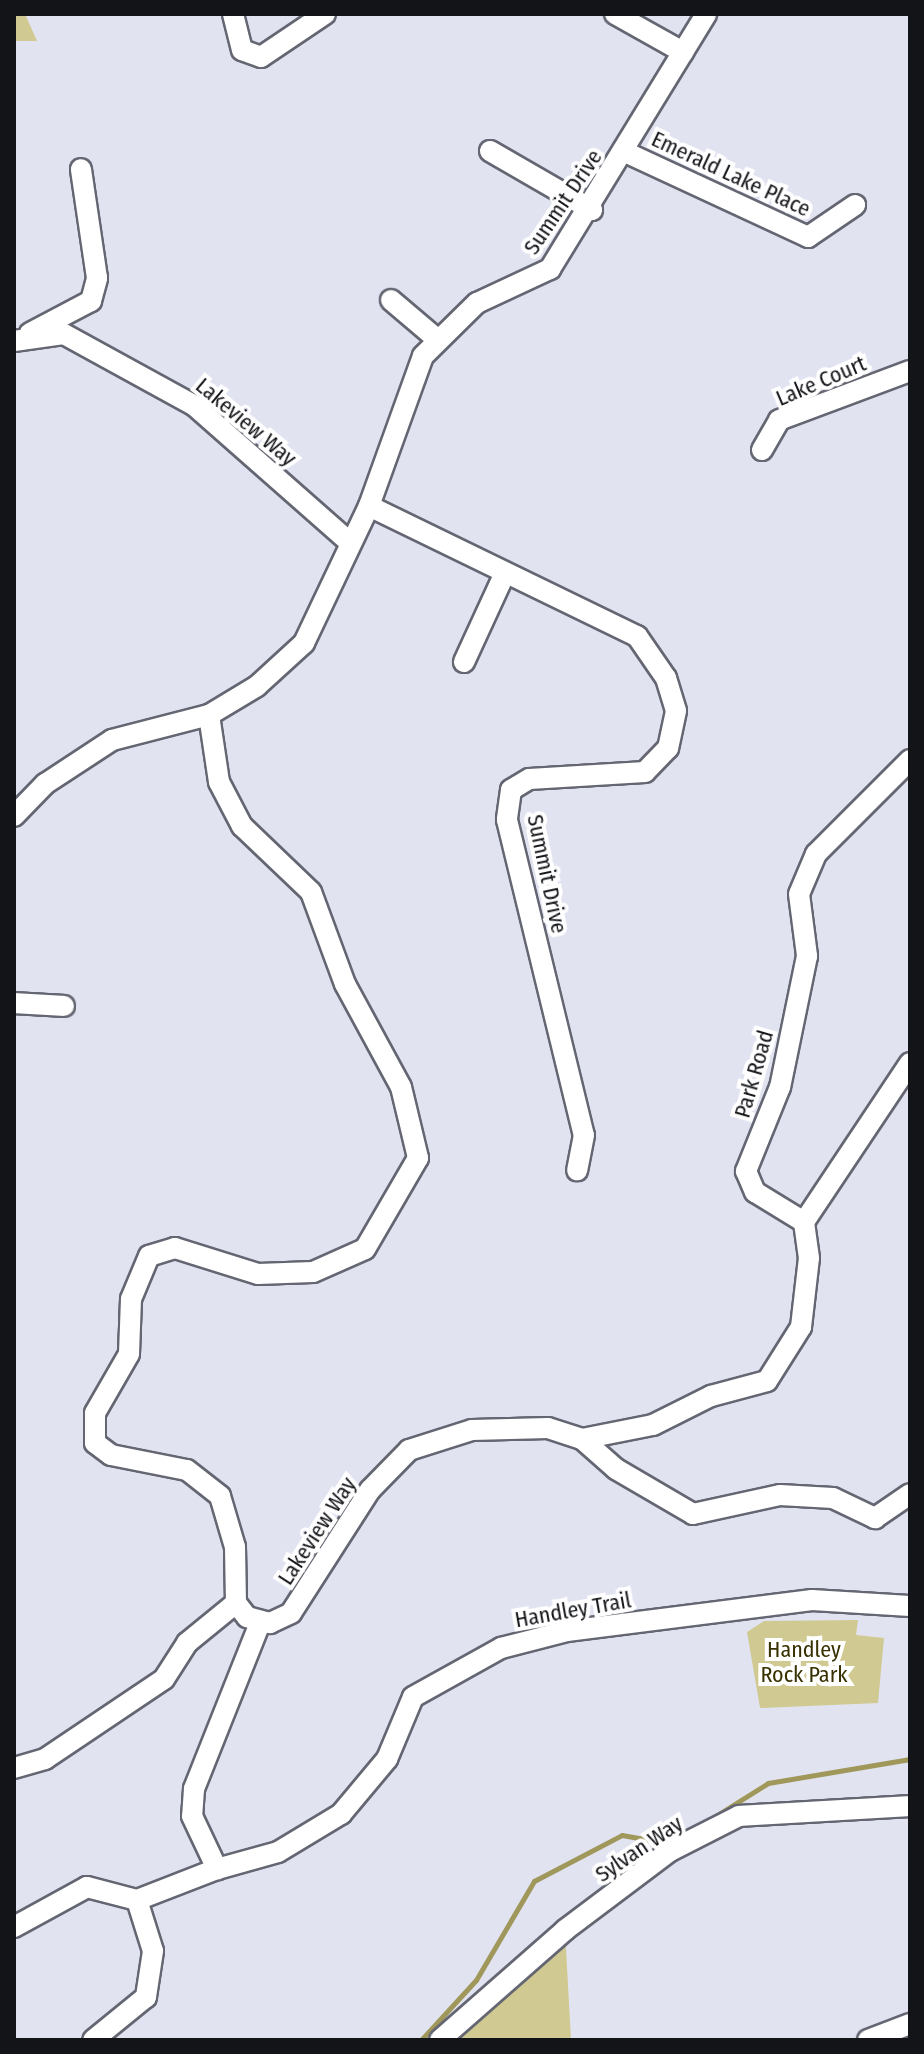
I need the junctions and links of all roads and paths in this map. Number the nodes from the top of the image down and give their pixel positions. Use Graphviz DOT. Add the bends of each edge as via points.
graph roads {
  1 [pos="233,14"];
  2 [pos="325,14"];
  3 [pos="615,14"];
  4 [pos="706,14"];
  5 [pos="683,52"];
  6 [pos="490,151"];
  7 [pos="625,152"];
  8 [pos="81,169"];
  9 [pos="855,205"];
  10 [pos="592,210"];
  11 [pos="391,300"];
  12 [pos="18,339"];
  13 [pos="437,339"];
  14 [pos="910,371"];
  15 [pos="762,450"];
  16 [pos="369,506"];
  17 [pos="348,541"];
  18 [pos="505,573"];
  19 [pos="464,662"];
  20 [pos="209,715"];
  21 [pos="910,760"];
  22 [pos="14,816"];
  23 [pos="14,1003"];
  24 [pos="64,1006"];
  25 [pos="910,1063"];
  26 [pos="577,1170"];
  27 [pos="804,1222"];
  28 [pos="582,1439"];
  29 [pos="910,1494"];
  30 [pos="236,1603"];
  31 [pos="910,1606"];
  32 [pos="260,1623"];
  33 [pos="14,1768"];
  34 [pos="910,1806"];
  35 [pos="217,1869"];
  36 [pos="137,1900"];
  37 [pos="14,1927"];
  38 [pos="910,2024"];
  39 [pos="93,2040"];
  40 [pos="440,2040"];
  41 [pos="868,2040"];
  1 -- 2 [label="street" via="242,50 261,57"];
  3 -- 5 [label="street"];
  4 -- 5 [label="street, Summit Drive"];
  5 -- 7 [label="street, Summit Drive"];
  6 -- 10 [label="street"];
  7 -- 9 [label="street, Emerald Lake Place" via="808,237"];
  7 -- 10 [label="street, Summit Drive"];
  8 -- 12 [label="street" via="97,278 91,301"];
  10 -- 13 [label="street, Summit Drive" via="550,269 477,303"];
  11 -- 13 [label="street"];
  12 -- 17 [label="street, Lakeview Way" via="64,334 195,406"];
  13 -- 16 [label="street, Summit Drive" via="411,377"];
  14 -- 15 [label="street, Lake Court" via="779,420"];
  16 -- 17 [label="street, Summit Drive"];
  16 -- 18 [label="street, Summit Drive"];
  17 -- 20 [label="street, Summit Drive" via="304,643 257,686"];
  18 -- 19 [label="street"];
  18 -- 26 [label="street, Summit Drive" via="637,636 666,678 676,711 668,748 645,772 529,779 511,790 507,820 584,1135"];
  20 -- 22 [label="street, Summit Drive" via="112,740 45,784"];
  20 -- 30 [label="street" via="219,782 242,826 311,892 345,984 401,1087 418,1158 365,1249 313,1272 258,1274 175,1248 149,1256 137,1285 129,1354 95,1413 95,1443 111,1455 187,1470 220,1496 235,1547"];
  21 -- 27 [label="street, Park Road" via="816,854 799,894 807,956 780,1087 746,1171 755,1192"];
  23 -- 24 [label="street"];
  25 -- 27 [label="street"];
  27 -- 28 [label="street" via="809,1258 801,1327 767,1381 711,1396 653,1425"];
  28 -- 29 [label="street, Lakeview Way" via="616,1469 693,1514 780,1495 833,1498 875,1518"];
  28 -- 32 [label="street, Lakeview Way" via="548,1428 472,1430 409,1450 370,1490 311,1591 291,1613"];
  30 -- 32 [label="street"];
  30 -- 33 [label="street" via="187,1643 164,1679 45,1759"];
  31 -- 35 [label="street, Handley Trail" via="812,1600 567,1631 501,1648 413,1697 387,1759 341,1814 278,1852"];
  32 -- 35 [label="street" via="194,1789 192,1816"];
  34 -- 40 [label="street, Sylvan Way" via="739,1816 670,1851 588,1913"];
  35 -- 36 [label="street, Handley Trail"];
  36 -- 37 [label="street" via="87,1887"];
  36 -- 39 [label="street" via="153,1951 146,1997"];
  38 -- 41 [label="street"];
}
